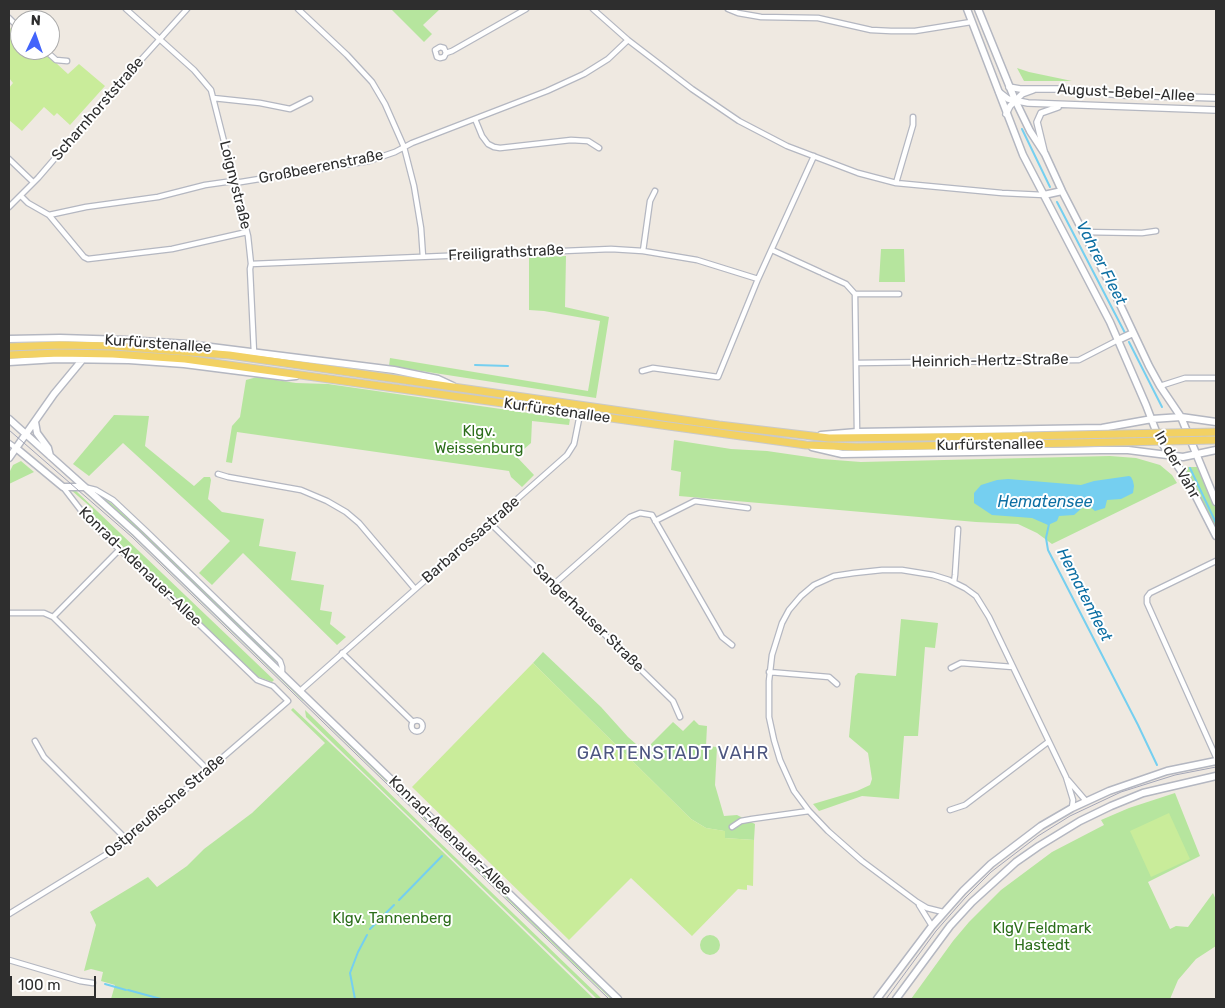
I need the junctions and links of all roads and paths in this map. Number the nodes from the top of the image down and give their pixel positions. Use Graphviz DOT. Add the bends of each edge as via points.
graph roads {
  1 [pos="126,9"];
  2 [pos="187,9"];
  3 [pos="298,9"];
  4 [pos="526,9"];
  5 [pos="593,9"];
  6 [pos="728,9"];
  7 [pos="967,9"];
  8 [pos="978,9"];
  9 [pos="971,22"];
  10 [pos="160,39"];
  11 [pos="628,40"];
  12 [pos="446,53"];
  13 [pos="56,60"];
  14 [pos="67,61"];
  15 [pos="1009,86"];
  16 [pos="995,87"];
  17 [pos="1035,90"];
  18 [pos="1122,95"];
  19 [pos="213,98"];
  20 [pos="1216,98"];
  21 [pos="310,99"];
  22 [pos="1015,100"];
  23 [pos="1065,105"];
  24 [pos="1121,107"];
  25 [pos="1216,110"];
  26 [pos="1006,114"];
  27 [pos="913,117"];
  28 [pos="475,119"];
  29 [pos="404,147"];
  30 [pos="599,148"];
  31 [pos="1045,154"];
  32 [pos="814,156"];
  33 [pos="9,159"];
  34 [pos="33,182"];
  35 [pos="234,182"];
  36 [pos="896,183"];
  37 [pos="655,191"];
  38 [pos="1062,191"];
  39 [pos="1044,195"];
  40 [pos="20,196"];
  41 [pos="9,207"];
  42 [pos="49,215"];
  43 [pos="1156,231"];
  44 [pos="247,232"];
  45 [pos="1082,232"];
  46 [pos="643,250"];
  47 [pos="772,250"];
  48 [pos="423,257"];
  49 [pos="251,264"];
  50 [pos="758,279"];
  51 [pos="855,294"];
  52 [pos="899,294"];
  53 [pos="1126,337"];
  54 [pos="9,339"];
  55 [pos="9,347"];
  56 [pos="114,350"];
  57 [pos="254,352"];
  58 [pos="9,355"];
  59 [pos="83,359"];
  60 [pos="9,362"];
  61 [pos="857,363"];
  62 [pos="642,371"];
  63 [pos="307,375"];
  64 [pos="1216,378"];
  65 [pos="1160,386"];
  66 [pos="454,387"];
  67 [pos="580,414"];
  68 [pos="1181,417"];
  69 [pos="9,419"];
  70 [pos="1152,419"];
  71 [pos="35,422"];
  72 [pos="1216,422"];
  73 [pos="857,432"];
  74 [pos="1216,432"];
  75 [pos="25,435"];
  76 [pos="811,436"];
  77 [pos="1216,440"];
  78 [pos="9,443"];
  79 [pos="806,445"];
  80 [pos="16,448"];
  81 [pos="1216,450"];
  82 [pos="1198,455"];
  83 [pos="1170,456"];
  84 [pos="9,458"];
  85 [pos="50,458"];
  86 [pos="218,474"];
  87 [pos="84,487"];
  88 [pos="63,488"];
  89 [pos="1216,502"];
  90 [pos="748,508"];
  91 [pos="655,521"];
  92 [pos="490,523"];
  93 [pos="958,529"];
  94 [pos="1216,536"];
  95 [pos="120,549"];
  96 [pos="1216,561"];
  97 [pos="954,582"];
  98 [pos="553,584"];
  99 [pos="415,589"];
  100 [pos="9,613"];
  101 [pos="53,616"];
  102 [pos="732,645"];
  103 [pos="342,653"];
  104 [pos="1012,667"];
  105 [pos="951,668"];
  106 [pos="769,672"];
  107 [pos="837,684"];
  108 [pos="300,691"];
  109 [pos="288,701"];
  110 [pos="680,717"];
  111 [pos="413,722"];
  112 [pos="35,741"];
  113 [pos="1048,742"];
  114 [pos="1216,757"];
  115 [pos="1216,762"];
  116 [pos="209,771"];
  117 [pos="1216,776"];
  118 [pos="1066,777"];
  119 [pos="1086,801"];
  120 [pos="1072,808"];
  121 [pos="950,810"];
  122 [pos="809,811"];
  123 [pos="732,827"];
  124 [pos="127,840"];
  125 [pos="917,902"];
  126 [pos="943,912"];
  127 [pos="9,914"];
  128 [pos="932,926"];
  129 [pos="9,960"];
  130 [pos="93,982"];
  131 [pos="618,999"];
  132 [pos="877,999"];
  133 [pos="896,999"];
  1 -- 10 [label="street, Loignystraße"];
  2 -- 10 [label="street, Scharnhorststraße"];
  3 -- 29 [label="street" via="372,82"];
  4 -- 12 [label="street"];
  5 -- 11 [label="street"];
  6 -- 9 [label="street" via="761,17 818,18 891,32"];
  7 -- 9 [label="main road"];
  8 -- 15 [label="main road"];
  9 -- 16 [label="main road"];
  10 -- 19 [label="street, Loignystraße" via="194,70 211,90"];
  10 -- 34 [label="street, Scharnhorststraße"];
  11 -- 28 [label="street, Großbeerenstraße" via="595,69"];
  11 -- 32 [label="street" via="738,121"];
  13 -- 14 [label="street"];
  15 -- 17 [label="street, August-Bebel-Allee"];
  15 -- 22 [label="main road"];
  16 -- 22 [label="street" via="1008,99"];
  16 -- 26 [label="main road"];
  17 -- 18 [label="street, August-Bebel-Allee"];
  17 -- 22 [label="street, August-Bebel-Allee"];
  18 -- 20 [label="street, August-Bebel-Allee"];
  18 -- 24 [label="street"];
  19 -- 21 [label="street" via="290,109"];
  19 -- 35 [label="street, Loignystraße"];
  22 -- 23 [label="street, August-Bebel-Allee"];
  22 -- 26 [label="street"];
  22 -- 31 [label="main road"];
  23 -- 24 [label="street, August-Bebel-Allee"];
  23 -- 31 [label="street, August-Bebel-Allee" via="1039,115 1037,122"];
  24 -- 25 [label="street, August-Bebel-Allee"];
  26 -- 39 [label="main road"];
  27 -- 36 [label="street"];
  28 -- 29 [label="street, Großbeerenstraße"];
  28 -- 30 [label="street" via="482,136 494,147 571,140 588,141"];
  29 -- 35 [label="street, Großbeerenstraße" via="369,161"];
  29 -- 48 [label="street" via="418,208"];
  31 -- 38 [label="main road"];
  32 -- 36 [label="street"];
  32 -- 47 [label="street"];
  33 -- 34 [label="street"];
  34 -- 40 [label="street, Scharnhorststraße"];
  35 -- 42 [label="street, Großbeerenstraße"];
  35 -- 44 [label="street, Loignystraße"];
  36 -- 39 [label="street"];
  37 -- 46 [label="street" via="650,202"];
  38 -- 39 [label="main road"];
  38 -- 45 [label="main road"];
  39 -- 53 [label="main road" via="1110,322"];
  40 -- 41 [label="street, Scharnhorststraße"];
  40 -- 42 [label="street"];
  42 -- 44 [label="street" via="88,259 172,249"];
  43 -- 45 [label="street"];
  44 -- 49 [label="street, Loignystraße"];
  45 -- 53 [label="main road" via="1116,296"];
  46 -- 48 [label="street, Freiligrathstraße" via="587,249"];
  46 -- 50 [label="street, Freiligrathstraße" via="697,260"];
  47 -- 50 [label="street"];
  47 -- 51 [label="street" via="846,284"];
  48 -- 49 [label="street, Freiligrathstraße"];
  49 -- 57 [label="street, Loignystraße"];
  50 -- 62 [label="street" via="718,377 653,368"];
  51 -- 52 [label="street"];
  51 -- 61 [label="street"];
  53 -- 61 [label="street, Heinrich-Hertz-Straße" via="1079,360"];
  53 -- 65 [label="main road, In der Vahr"];
  53 -- 70 [label="main road, In der Vahr"];
  54 -- 57 [label="main road, Kurfürstenallee" via="126,340"];
  55 -- 56 [label="main road, Kurfürstenallee" via="60,345"];
  56 -- 58 [label="main road, Kurfürstenallee"];
  56 -- 63 [label="main road, Kurfürstenallee"];
  56 -- 66 [label="main road, Kurfürstenallee" via="229,356"];
  57 -- 66 [label="main road, Kurfürstenallee" via="394,370 438,379"];
  59 -- 60 [label="main road, Kurfürstenallee"];
  59 -- 63 [label="main road, Kurfürstenallee" via="184,364 286,378"];
  59 -- 71 [label="main road"];
  61 -- 73 [label="street"];
  63 -- 67 [label="main road, Kurfürstenallee"];
  64 -- 65 [label="street" via="1185,378"];
  65 -- 68 [label="main road, In der Vahr"];
  66 -- 76 [label="main road, Kurfürstenallee"];
  67 -- 79 [label="main road, Kurfürstenallee"];
  67 -- 92 [label="street, Barbarossastraße" via="574,444 567,456"];
  68 -- 70 [label="main road, Kurfürstenallee"];
  68 -- 72 [label="main road, Kurfürstenallee"];
  68 -- 82 [label="main road, In der Vahr"];
  69 -- 75 [label="main road, Konrad-Adenauer-Allee"];
  70 -- 73 [label="main road, Kurfürstenallee" via="1102,428"];
  70 -- 83 [label="main road, In der Vahr" via="1158,439"];
  71 -- 75 [label="main road"];
  71 -- 85 [label="main road"];
  73 -- 76 [label="main road, Kurfürstenallee"];
  74 -- 76 [label="main road, Kurfürstenallee, bridge" via="866,439"];
  75 -- 80 [label="main road"];
  75 -- 85 [label="main road, Konrad-Adenauer-Allee"];
  77 -- 79 [label="main road, Kurfürstenallee, bridge" via="857,447"];
  78 -- 80 [label="street, Konrad-Adenauer-Allee"];
  79 -- 83 [label="main road, Kurfürstenallee" via="842,454 1128,450"];
  80 -- 84 [label="main road"];
  80 -- 88 [label="main road, Konrad-Adenauer-Allee"];
  81 -- 82 [label="main road, Kurfürstenallee"];
  82 -- 83 [label="main road, Kurfürstenallee"];
  82 -- 89 [label="main road, In der Vahr"];
  83 -- 94 [label="main road, In der Vahr" via="1188,481"];
  85 -- 87 [label="main road, Konrad-Adenauer-Allee"];
  86 -- 99 [label="street" via="301,490 346,512"];
  87 -- 88 [label="main road, Konrad-Adenauer-Allee"];
  87 -- 108 [label="main road, Konrad-Adenauer-Allee"];
  88 -- 95 [label="street, Konrad-Adenauer-Allee"];
  90 -- 91 [label="street" via="694,501"];
  91 -- 98 [label="street" via="652,515 640,513 630,517"];
  91 -- 102 [label="street" via="722,637"];
  92 -- 98 [label="street, Sangerhauser Straße"];
  92 -- 99 [label="street, Barbarossastraße"];
  93 -- 97 [label="street"];
  95 -- 101 [label="street"];
  95 -- 109 [label="street, Konrad-Adenauer-Allee" via="257,680 273,686"];
  96 -- 114 [label="street" via="1150,593 1147,603"];
  97 -- 104 [label="street" via="977,597"];
  97 -- 106 [label="street" via="920,572 882,570 834,576 822,581 801,596 786,615"];
  98 -- 110 [label="street, Sangerhauser Straße" via="673,701"];
  99 -- 103 [label="street, Barbarossastraße"];
  100 -- 101 [label="street"];
  101 -- 116 [label="street"];
  103 -- 108 [label="street, Barbarossastraße"];
  103 -- 111 [label="street"];
  104 -- 105 [label="street" via="961,663"];
  104 -- 113 [label="street"];
  106 -- 107 [label="street" via="829,677"];
  106 -- 122 [label="street" via="769,717 776,746 794,790"];
  108 -- 131 [label="main road, Konrad-Adenauer-Allee"];
  109 -- 116 [label="street, Ostpreußische Straße"];
  112 -- 124 [label="street" via="44,757"];
  113 -- 118 [label="street"];
  113 -- 121 [label="street" via="964,805"];
  115 -- 119 [label="main road" via="1153,775"];
  116 -- 124 [label="street, Ostpreußische Straße"];
  117 -- 133 [label="main road" via="1142,793 1111,806 1080,821 1016,862 950,926"];
  118 -- 119 [label="street"];
  118 -- 120 [label="street" via="1073,800"];
  119 -- 120 [label="main road"];
  120 -- 126 [label="main road" via="1008,850"];
  122 -- 123 [label="street" via="752,818"];
  122 -- 125 [label="street" via="842,845"];
  124 -- 127 [label="street, Ostpreußische Straße"];
  125 -- 126 [label="street"];
  125 -- 128 [label="street"];
  126 -- 128 [label="main road"];
  128 -- 132 [label="main road"];
  129 -- 130 [label="street"];
}
